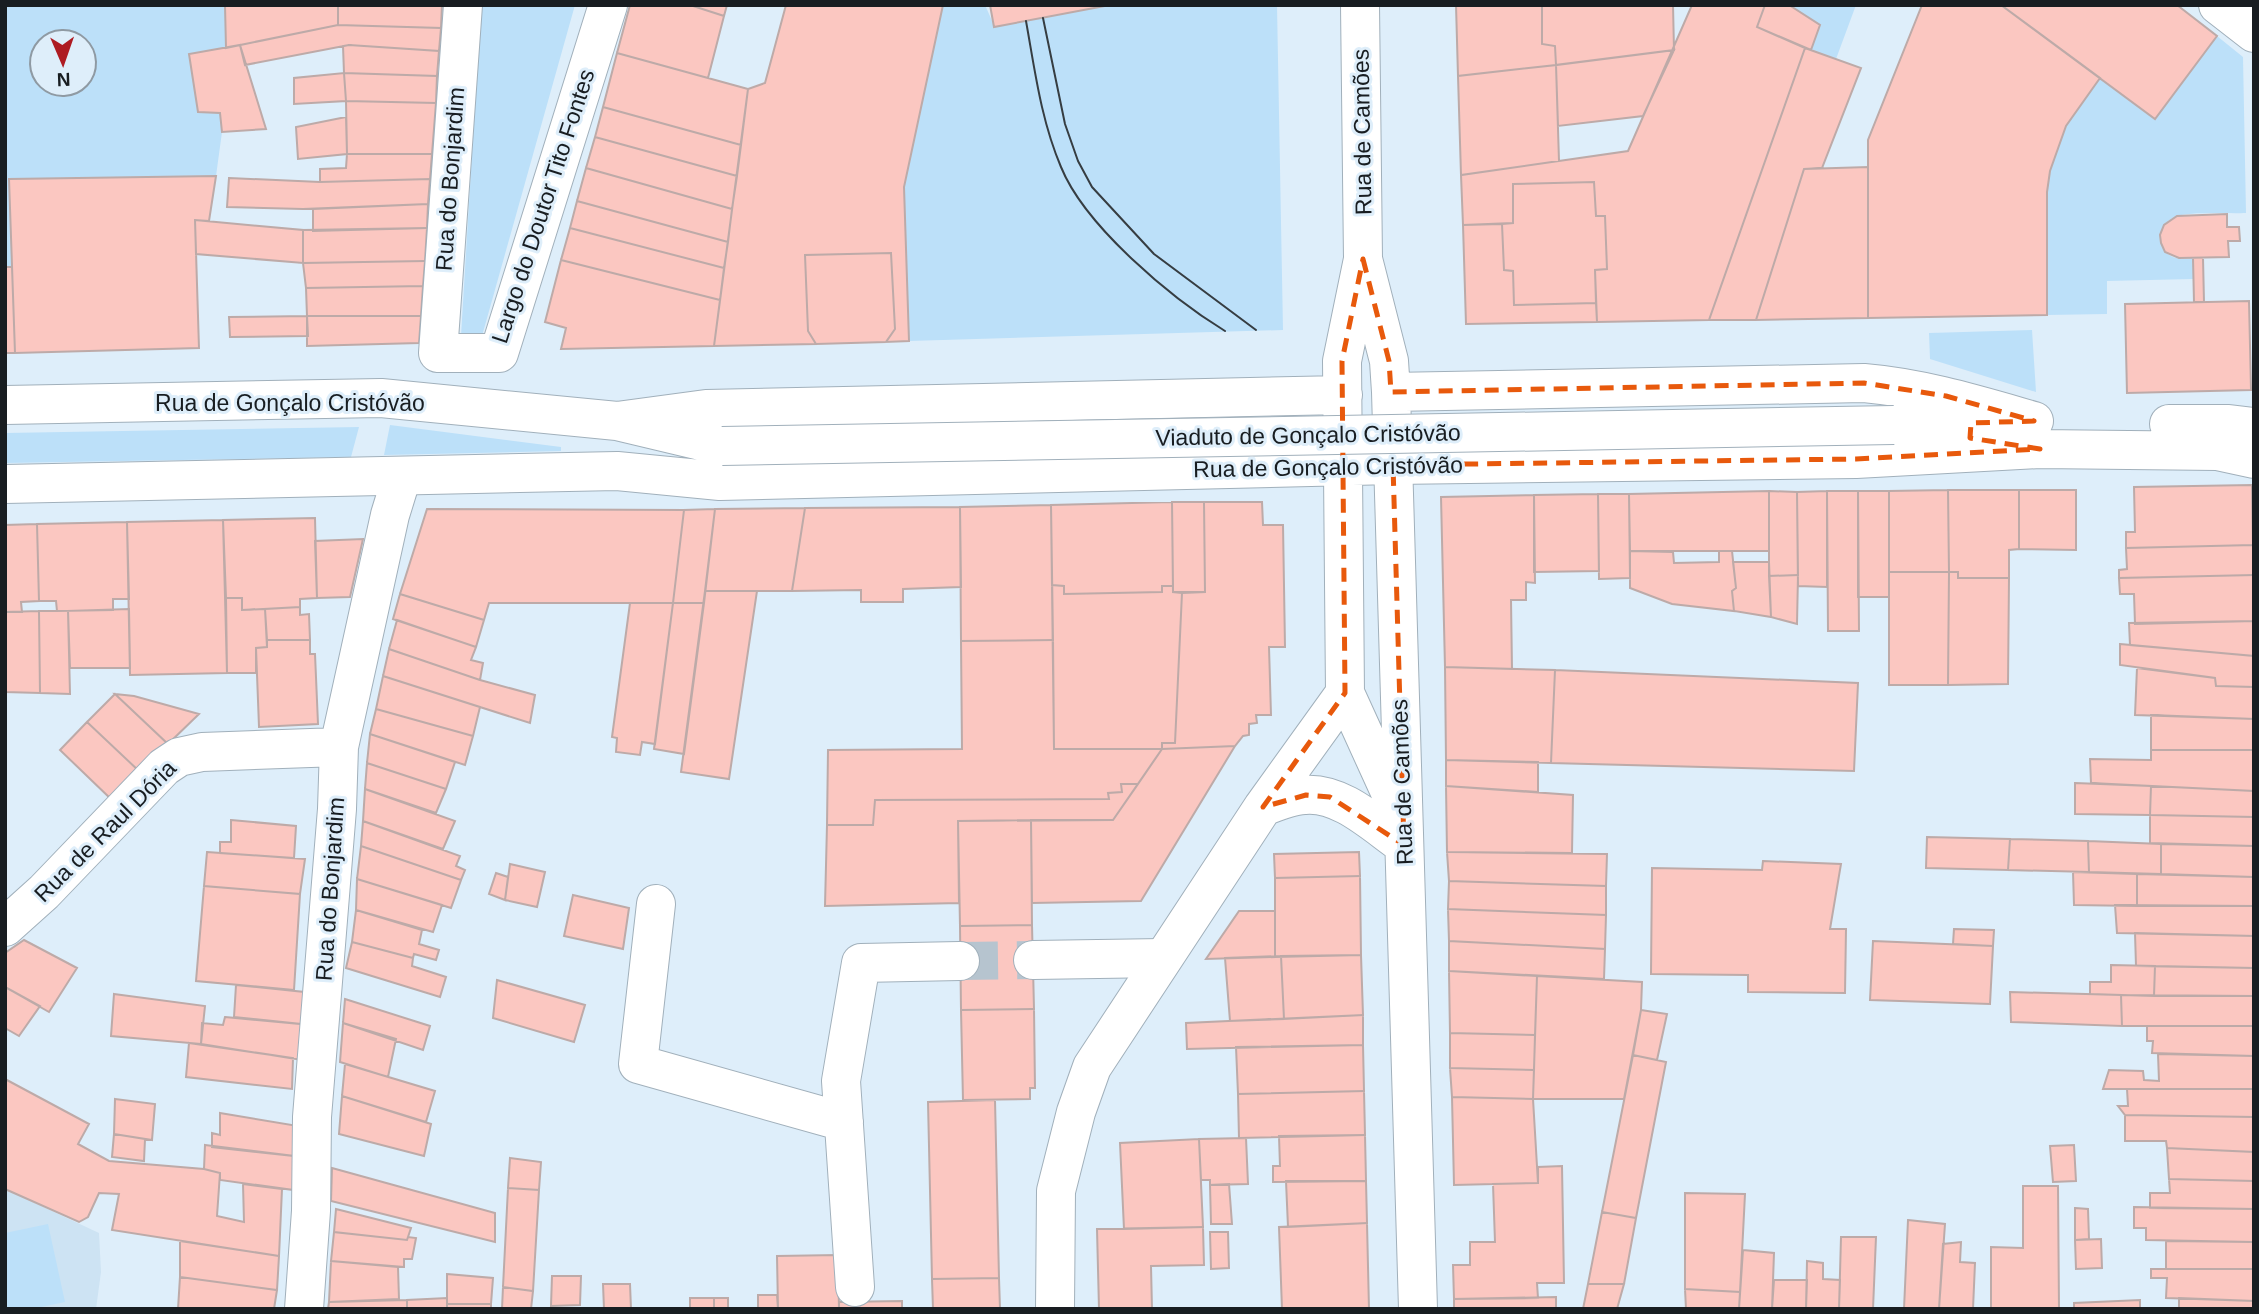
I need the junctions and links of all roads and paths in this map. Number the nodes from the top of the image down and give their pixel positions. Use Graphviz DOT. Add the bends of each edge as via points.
graph roads {
  1 [pos="463,5"];
  2 [pos="608,5"];
  3 [pos="1360,5"];
  4 [pos="2218,5"];
  5 [pos="2254,33"];
  6 [pos="1363,259"];
  7 [pos="438,353"];
  8 [pos="1560,388"];
  9 [pos="1391,393"];
  10 [pos="1343,395"];
  11 [pos="1181,399"];
  12 [pos="5,405"];
  13 [pos="617,421"];
  14 [pos="1894,425"];
  15 [pos="2254,427"];
  16 [pos="2037,435"];
  17 [pos="722,446"];
  18 [pos="2254,460"];
  19 [pos="1558,463"];
  20 [pos="1393,465"];
  21 [pos="1344,466"];
  22 [pos="1184,470"];
  23 [pos="617,471"];
  24 [pos="402,476"];
  25 [pos="5,484"];
  26 [pos="1345,693"];
  27 [pos="339,747"];
  28 [pos="1263,807"];
  29 [pos="1404,833"];
  30 [pos="656,904"];
  31 [pos="5,927"];
  32 [pos="1163,958"];
  33 [pos="1033,960"];
  34 [pos="960,961"];
  35 [pos="844,1122"];
  36 [pos="855,1287"];
  37 [pos="304,1309"];
  38 [pos="1055,1309"];
  39 [pos="1418,1309"];
  1 -- 7 [label="main road, Rua do Bonjardim"];
  2 -- 7 [label="main road, Largo do Doutor Tito Fontes" via="499,353"];
  3 -- 6 [label="main road, Rua de Camões"];
  4 -- 5 [label="main road"];
  6 -- 9 [label="main road, Rua de Camões" via="1389,361"];
  6 -- 10 [label="main road, Rua de Camões" via="1342,361"];
  8 -- 9 [label="main road, Rua de Gonçalo Cristóvão"];
  8 -- 16 [label="main road, Rua de Gonçalo Cristóvão" via="1894,385 1946,396"];
  8 -- 19 [label="main road" via="1542,398 1527,416 1527,439"];
  9 -- 20 [label="main road, Rua de Camões"];
  10 -- 11 [label="main road, Rua de Gonçalo Cristóvão"];
  10 -- 21 [label="main road, Rua de Camões"];
  11 -- 13 [label="main road, Rua de Gonçalo Cristóvão" via="706,409"];
  11 -- 22 [label="main road" via="1198,410 1206,424 1207,444"];
  12 -- 13 [label="main road, Rua de Gonçalo Cristóvão" via="381,398"];
  13 -- 17 [label="main road, Rua de Gonçalo Cristóvão"];
  14 -- 16 [label="main road, Rua de Gonçalo Cristóvão"];
  14 -- 17 [label="main road, Viaduto de Gonçalo Cristóvão, bridge"];
  15 -- 16 [label="main road, Rua de Gonçalo Cristóvão" via="2229,424"];
  16 -- 18 [label="main road, Rua de Gonçalo Cristóvão" via="2217,451"];
  16 -- 19 [label="main road, Rua de Gonçalo Cristóvão" via="1856,459"];
  17 -- 23 [label="main road, Rua de Gonçalo Cristóvão"];
  19 -- 20 [label="main road, Rua de Gonçalo Cristóvão"];
  20 -- 21 [label="main road, Rua de Gonçalo Cristóvão"];
  20 -- 29 [label="main road, Rua de Camões"];
  21 -- 22 [label="main road, Rua de Gonçalo Cristóvão"];
  21 -- 26 [label="main road, Rua de Camões"];
  22 -- 23 [label="main road, Rua de Gonçalo Cristóvão" via="720,481"];
  23 -- 24 [label="main road, Rua de Gonçalo Cristóvão"];
  24 -- 25 [label="main road, Rua de Gonçalo Cristóvão"];
  24 -- 27 [label="main road, Rua do Bonjardim"];
  26 -- 28 [label="main road"];
  26 -- 29 [label="main road"];
  27 -- 31 [label="main road, Rua de Raul Dória" via="202,752 178,757"];
  27 -- 37 [label="main road, Rua do Bonjardim" via="312,1117 312,1211"];
  28 -- 29 [label="main road" via="1306,794 1330,797"];
  28 -- 32 [label="main road"];
  29 -- 39 [label="main road, Rua de Camões"];
  30 -- 35 [label="main road" via="638,1064"];
  32 -- 33 [label="main road"];
  32 -- 38 [label="main road" via="1092,1067 1076,1112 1056,1191"];
  34 -- 35 [label="main road" via="861,963 841,1081"];
  35 -- 36 [label="main road"];
}
